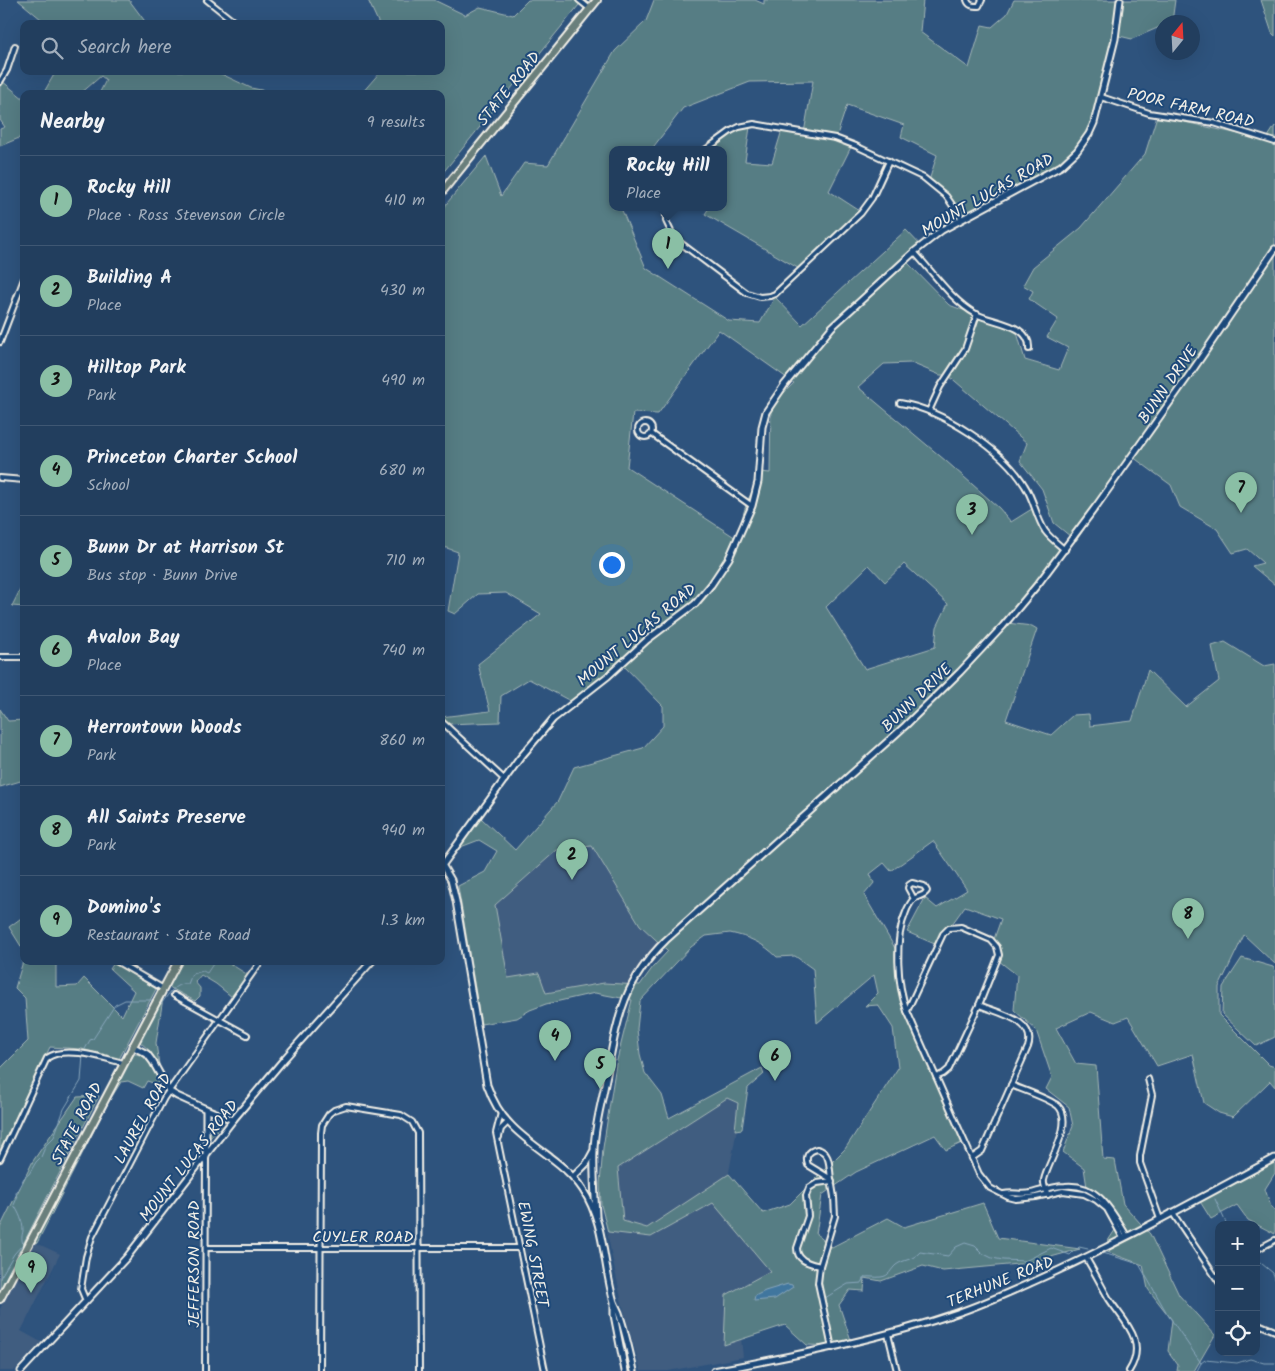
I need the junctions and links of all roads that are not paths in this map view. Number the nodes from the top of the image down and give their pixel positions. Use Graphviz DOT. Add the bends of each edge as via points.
graph roads {
  1 [pos="207,0"];
  2 [pos="579,0"];
  3 [pos="597,0"];
  4 [pos="967,0"];
  5 [pos="982,0"];
  6 [pos="1120,0"];
  7 [pos="590,9"];
  8 [pos="232,20"];
  9 [pos="15,46"];
  10 [pos="0,82"];
  11 [pos="1101,97"];
  12 [pos="1275,142"];
  13 [pos="710,146"];
  14 [pos="889,161"];
  15 [pos="445,188"];
  16 [pos="666,211"];
  17 [pos="962,219"];
  18 [pos="1275,249"];
  19 [pos="914,252"];
  20 [pos="20,289"];
  21 [pos="977,314"];
  22 [pos="0,342"];
  23 [pos="1029,350"];
  24 [pos="900,403"];
  25 [pos="930,411"];
  26 [pos="652,434"];
  27 [pos="0,478"];
  28 [pos="20,480"];
  29 [pos="752,506"];
  30 [pos="1064,550"];
  31 [pos="0,657"];
  32 [pos="20,657"];
  33 [pos="445,725"];
  34 [pos="505,780"];
  35 [pos="445,861"];
  36 [pos="445,870"];
  37 [pos="914,899"];
  38 [pos="123,965"];
  39 [pos="176,965"];
  40 [pos="258,965"];
  41 [pos="368,965"];
  42 [pos="162,988"];
  43 [pos="174,994"];
  44 [pos="979,1005"];
  45 [pos="907,1011"];
  46 [pos="220,1020"];
  47 [pos="247,1036"];
  48 [pos="132,1046"];
  49 [pos="123,1063"];
  50 [pos="936,1077"];
  51 [pos="1148,1079"];
  52 [pos="1011,1085"];
  53 [pos="169,1090"];
  54 [pos="206,1109"];
  55 [pos="501,1113"];
  56 [pos="234,1120"];
  57 [pos="508,1122"];
  58 [pos="499,1142"];
  59 [pos="594,1151"];
  60 [pos="206,1157"];
  61 [pos="972,1158"];
  62 [pos="1275,1158"];
  63 [pos="0,1159"];
  64 [pos="573,1177"];
  65 [pos="832,1180"];
  66 [pos="1046,1190"];
  67 [pos="1004,1194"];
  68 [pos="1048,1195"];
  69 [pos="1172,1212"];
  70 [pos="596,1216"];
  71 [pos="1160,1219"];
  72 [pos="1125,1237"];
  73 [pos="1275,1240"];
  74 [pos="206,1248"];
  75 [pos="320,1248"];
  76 [pos="419,1248"];
  77 [pos="520,1248"];
  78 [pos="1260,1248"];
  79 [pos="1086,1258"];
  80 [pos="820,1266"];
  81 [pos="1213,1273"];
  82 [pos="1215,1276"];
  83 [pos="0,1298"];
  84 [pos="86,1301"];
  85 [pos="614,1303"];
  86 [pos="1260,1325"];
  87 [pos="1275,1331"];
  88 [pos="888,1334"];
  89 [pos="832,1348"];
  90 [pos="21,1371"];
  91 [pos="205,1371"];
  92 [pos="320,1371"];
  93 [pos="419,1371"];
  94 [pos="545,1371"];
  95 [pos="625,1371"];
  96 [pos="634,1371"];
  97 [pos="714,1371"];
  98 [pos="897,1371"];
  99 [pos="1129,1371"];
  1 -- 8 [label="street"];
  2 -- 7 [label="street"];
  3 -- 7 [label="highway, STATE ROAD"];
  4 -- 5 [label="street" via="973,6 979,6"];
  6 -- 11 [label="street, MOUNT LUCAS ROAD" via="1116,35"];
  7 -- 15 [label="highway, STATE ROAD"];
  9 -- 10 [label="street"];
  11 -- 12 [label="street, POOR FARM ROAD" via="1149,113 1214,123"];
  11 -- 17 [label="street, MOUNT LUCAS ROAD" via="1089,134 1069,160"];
  13 -- 14 [label="street" via="739,127 762,124 840,140"];
  14 -- 16 [label="street" via="861,214 775,294 765,297 754,296 741,289 674,238 666,221"];
  14 -- 17 [label="street" via="934,184 952,202"];
  17 -- 19 [label="street, MOUNT LUCAS ROAD"];
  18 -- 30 [label="street, BUNN DRIVE"];
  19 -- 21 [label="street" via="958,300"];
  19 -- 29 [label="street, MOUNT LUCAS ROAD" via="832,327 770,405 764,419 758,482"];
  20 -- 22 [label="street"];
  21 -- 23 [label="street" via="1023,333"];
  21 -- 25 [label="street" via="965,349 940,387"];
  24 -- 25 [label="street"];
  25 -- 30 [label="street" via="970,434 1010,466 1028,491 1046,532"];
  26 -- 26 [label="street" via="649,423 640,425 641,436 646,438"];
  26 -- 29 [label="street"];
  27 -- 28 [label="street"];
  29 -- 34 [label="street, MOUNT LUCAS ROAD" via="729,558 703,596 553,719"];
  30 -- 59 [label="street, BUNN DRIVE" via="1003,626 934,698 649,957 630,987 618,1017"];
  31 -- 32 [label="street"];
  33 -- 34 [label="street"];
  34 -- 35 [label="street, MOUNT LUCAS ROAD"];
  36 -- 55 [label="street" via="456,901 484,1073"];
  37 -- 37 [label="street" via="909,885 924,886 927,891 924,895"];
  37 -- 45 [label="street" via="906,912 899,946 900,982"];
  38 -- 42 [label="street"];
  39 -- 42 [label="highway, STATE ROAD"];
  40 -- 46 [label="street, LAUREL ROAD"];
  41 -- 56 [label="street, MOUNT LUCAS ROAD"];
  42 -- 48 [label="highway, STATE ROAD"];
  43 -- 46 [label="street"];
  44 -- 45 [label="street" via="998,960 998,951 991,940 961,927 953,927 942,934"];
  44 -- 50 [label="street" via="950,1069"];
  44 -- 52 [label="street" via="1020,1022 1029,1034 1028,1048"];
  45 -- 50 [label="street"];
  46 -- 47 [label="street"];
  46 -- 53 [label="street, LAUREL ROAD"];
  48 -- 49 [label="highway, STATE ROAD"];
  48 -- 53 [label="street" via="147,1054"];
  49 -- 63 [label="street" via="82,1053 56,1053 47,1058"];
  49 -- 83 [label="highway, STATE ROAD"];
  50 -- 61 [label="street"];
  51 -- 71 [label="street" via="1152,1095 1140,1163"];
  52 -- 61 [label="street" via="982,1150"];
  52 -- 66 [label="street" via="1054,1104 1062,1114 1059,1140 1043,1180"];
  53 -- 54 [label="street"];
  53 -- 84 [label="street, LAUREL ROAD" via="92,1237 81,1289"];
  54 -- 56 [label="street"];
  54 -- 60 [label="street, JEFFERSON ROAD"];
  55 -- 57 [label="street"];
  55 -- 58 [label="street, EWING STREET" via="496,1130"];
  56 -- 60 [label="street, MOUNT LUCAS ROAD"];
  57 -- 58 [label="street" via="501,1129"];
  57 -- 64 [label="street"];
  58 -- 77 [label="street, EWING STREET"];
  59 -- 64 [label="street, BUNN DRIVE"];
  59 -- 70 [label="street, BUNN DRIVE"];
  60 -- 74 [label="street, JEFFERSON ROAD"];
  60 -- 84 [label="street, MOUNT LUCAS ROAD" via="127,1258"];
  61 -- 67 [label="street" via="985,1183"];
  62 -- 69 [label="street, TERHUNE ROAD"];
  64 -- 70 [label="street"];
  65 -- 65 [label="street" via="826,1153 817,1149 810,1152 808,1165"];
  65 -- 80 [label="street" via="835,1216"];
  65 -- 80 [label="street" via="809,1188 806,1196 808,1216 797,1248 804,1261"];
  66 -- 67 [label="street"];
  66 -- 68 [label="street"];
  66 -- 72 [label="street" via="1072,1186 1095,1192 1110,1207"];
  67 -- 68 [label="street" via="1022,1199"];
  68 -- 72 [label="street" via="1070,1191 1089,1196 1106,1209"];
  69 -- 71 [label="street, TERHUNE ROAD"];
  69 -- 81 [label="street"];
  70 -- 85 [label="street"];
  71 -- 72 [label="street, TERHUNE ROAD"];
  72 -- 79 [label="street, TERHUNE ROAD"];
  73 -- 78 [label="street"];
  74 -- 75 [label="street, CUYLER ROAD"];
  74 -- 91 [label="street, JEFFERSON ROAD"];
  75 -- 76 [label="street, CUYLER ROAD"];
  75 -- 76 [label="street" via="322,1125 329,1114 340,1108 352,1107 401,1115 412,1122 418,1134"];
  75 -- 92 [label="street"];
  76 -- 77 [label="street, CUYLER ROAD"];
  76 -- 93 [label="street"];
  77 -- 94 [label="street, EWING STREET"];
  79 -- 88 [label="street, TERHUNE ROAD" via="962,1311"];
  79 -- 99 [label="street" via="1132,1333 1136,1355"];
  80 -- 89 [label="street" via="819,1290"];
  81 -- 82 [label="street"];
  84 -- 90 [label="street, MOUNT LUCAS ROAD"];
  85 -- 95 [label="street"];
  85 -- 96 [label="street"];
  86 -- 87 [label="street"];
  88 -- 89 [label="street, TERHUNE ROAD"];
  88 -- 98 [label="street"];
  89 -- 97 [label="street, TERHUNE ROAD"];
}
